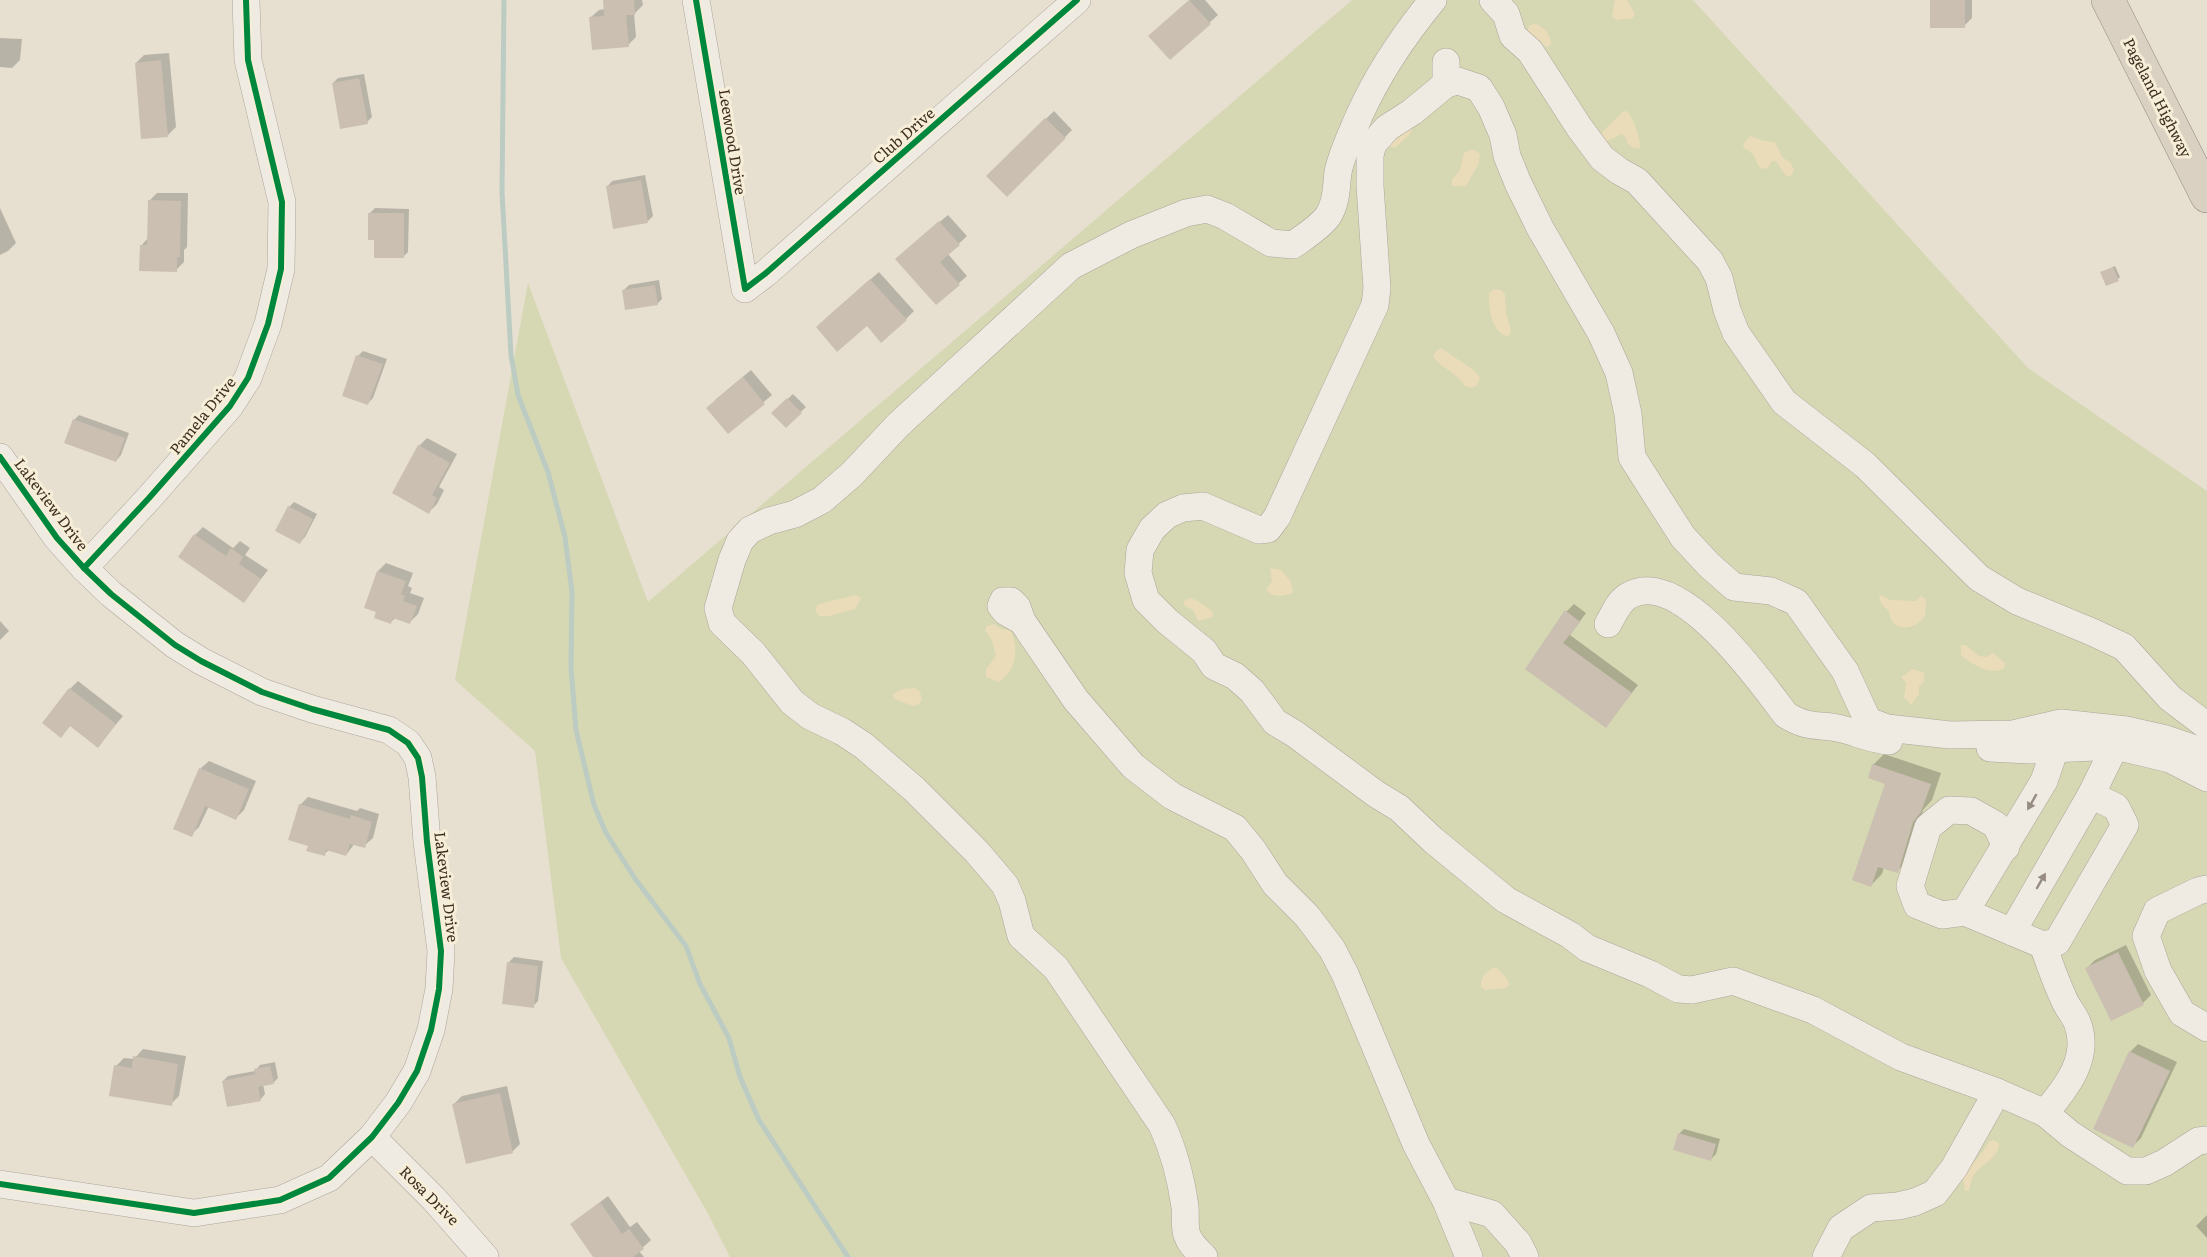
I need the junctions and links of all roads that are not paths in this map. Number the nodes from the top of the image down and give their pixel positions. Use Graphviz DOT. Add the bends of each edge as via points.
graph roads {
  1 [pos="246,0"];
  2 [pos="696,0"];
  3 [pos="1077,0"];
  4 [pos="1433,0"];
  5 [pos="1493,0"];
  6 [pos="2108,0"];
  7 [pos="2207,196"];
  8 [pos="745,289"];
  9 [pos="0,457"];
  10 [pos="84,568"];
  11 [pos="1022,621"];
  12 [pos="1608,624"];
  13 [pos="2207,726"];
  14 [pos="2115,746"];
  15 [pos="2055,749"];
  16 [pos="2207,753"];
  17 [pos="2207,778"];
  18 [pos="2091,795"];
  19 [pos="2006,847"];
  20 [pos="2207,889"];
  21 [pos="1965,912"];
  22 [pos="2012,932"];
  23 [pos="2043,945"];
  24 [pos="2207,1028"];
  25 [pos="1997,1092"];
  26 [pos="2044,1113"];
  27 [pos="372,1137"];
  28 [pos="2207,1140"];
  29 [pos="0,1184"];
  30 [pos="1446,1201"];
  31 [pos="485,1257"];
  32 [pos="1204,1257"];
  33 [pos="1469,1257"];
  34 [pos="1525,1257"];
  35 [pos="1826,1257"];
  1 -- 10 [label="street, Pamela Drive" via="248,60 282,202 281,269 268,324 248,378 230,406"];
  2 -- 8 [label="street, Leewood Drive"];
  3 -- 8 [label="street, Club Drive"];
  4 -- 32 [label="street" via="1376,82 1345,152 1332,208 1310,233 1293,245 1270,243 1207,209 1186,213 1131,235 1071,266 822,500 750,530 732,560 718,608 722,623 753,653 792,702 864,746 914,789 1005,885 1021,936 1056,968 1162,1125 1180,1181 1186,1234"];
  5 -- 13 [label="street" via="1506,14 1513,36 1530,51 1602,158 1637,181 1710,261 1736,333 1784,402 1865,465 1979,578 2017,601 2124,647 2170,698"];
  6 -- 7 [label="highway, Pageland Highway"];
  9 -- 10 [label="street, Lakeview Drive" via="57,538"];
  10 -- 27 [label="street, Lakeview Drive" via="138,616 201,661 262,692 389,730 408,743 418,758 441,951 439,989 417,1071"];
  11 -- 30 [label="street" via="1076,700 1133,766 1172,796 1235,828 1275,884 1307,916 1345,974 1416,1144"];
  12 -- 15 [label="street" via="1628,595 1643,590 1675,597 1733,648 1786,715 1812,727 1840,728 1875,740"];
  14 -- 15 [label="street"];
  14 -- 17 [label="street" via="2170,759"];
  14 -- 18 [label="street"];
  15 -- 19 [label="street, one-way" via="2044,781"];
  16 -- 25 [label="street" via="2126,730 2061,723 2013,734 1950,735 1887,728 1868,721 1845,671 1796,602 1771,591 1734,587 1683,537 1632,458 1619,373 1601,333 1540,228 1518,183 1491,107 1479,88 1446,73 1412,112 1387,128 1372,144 1375,305 1277,518 1268,529 1258,530 1203,506 1167,515 1152,529 1140,550 1138,573 1146,600 1204,651 1214,666 1235,676 1252,691 1275,722 1399,808 1506,900 1587,948 1678,989 1692,990 1733,981 1813,1010 1901,1058"];
  22 -- 18 [label="street, one-way"];
  18 -- 23 [label="street" via="2116,807 2125,825 2057,942"];
  19 -- 21 [label="street"];
  19 -- 21 [label="street" via="1996,825 1971,811 1949,810 1928,827 1910,886 1917,905 1942,915"];
  20 -- 24 [label="street" via="2157,911 2146,936 2158,971 2182,1013"];
  21 -- 22 [label="street"];
  22 -- 23 [label="street"];
  23 -- 26 [label="street" via="2080,1037 2080,1059 2069,1082"];
  25 -- 26 [label="street"];
  25 -- 35 [label="street" via="1954,1168 1935,1193 1898,1206 1871,1208 1841,1228"];
  26 -- 28 [label="street" via="2127,1171 2146,1171 2198,1141"];
  27 -- 29 [label="street, Lakeview Drive" via="329,1178 280,1200 194,1213"];
  27 -- 31 [label="street, Rosa Drive"];
  30 -- 33 [label="street"];
  30 -- 34 [label="street" via="1492,1214"];
}
